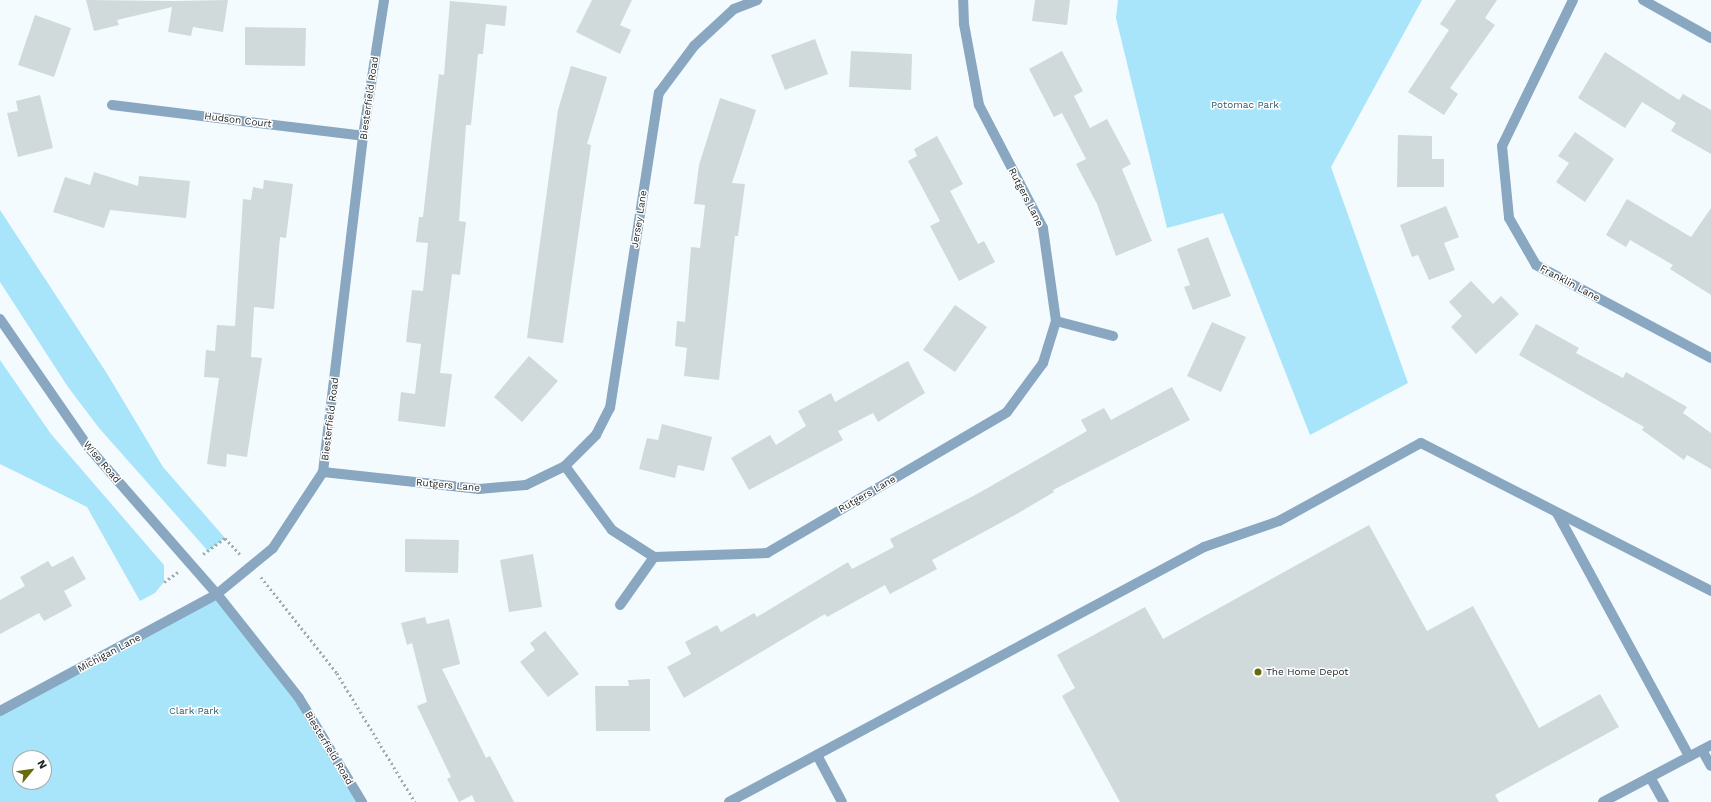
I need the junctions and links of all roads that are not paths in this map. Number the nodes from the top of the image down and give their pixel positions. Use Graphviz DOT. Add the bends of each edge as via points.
graph roads {
  1 [pos="384,0"];
  2 [pos="756,0"];
  3 [pos="963,0"];
  4 [pos="1573,0"];
  5 [pos="1643,0"];
  6 [pos="1711,38"];
  7 [pos="112,105"];
  8 [pos="364,136"];
  9 [pos="0,319"];
  10 [pos="1056,321"];
  11 [pos="1113,336"];
  12 [pos="1711,358"];
  13 [pos="565,466"];
  14 [pos="323,472"];
  15 [pos="1557,513"];
  16 [pos="654,557"];
  17 [pos="1711,591"];
  18 [pos="217,594"];
  19 [pos="620,605"];
  20 [pos="0,712"];
  21 [pos="1706,747"];
  22 [pos="817,755"];
  23 [pos="1689,756"];
  24 [pos="1711,766"];
  25 [pos="1650,777"];
  26 [pos="838,800"];
  27 [pos="362,802"];
  28 [pos="729,802"];
  29 [pos="1603,802"];
  30 [pos="1664,802"];
  1 -- 8 [label="street, Biesterfield Road"];
  2 -- 13 [label="street, Jersey Lane" via="734,9 694,46 659,93 610,408 596,435"];
  3 -- 10 [label="street, Rutgers Lane" via="964,24 979,105 1043,228"];
  4 -- 12 [label="street, Franklin Lane" via="1502,146 1509,218 1536,265"];
  5 -- 6 [label="street"];
  7 -- 8 [label="street, Hudson Court"];
  8 -- 14 [label="street, Biesterfield Road"];
  9 -- 18 [label="street, Wise Road" via="88,448"];
  10 -- 11 [label="street"];
  10 -- 16 [label="street, Rutgers Lane" via="1043,363 1007,412 767,553"];
  13 -- 14 [label="street, Rutgers Lane" via="526,485 479,489"];
  13 -- 16 [label="street" via="612,530"];
  14 -- 18 [label="street, Biesterfield Road" via="273,548"];
  15 -- 17 [label="street"];
  15 -- 22 [label="street" via="1421,443 1280,521 1204,547"];
  15 -- 23 [label="street"];
  16 -- 19 [label="street"];
  18 -- 20 [label="street, Michigan Lane"];
  18 -- 27 [label="street, Biesterfield Road" via="299,698"];
  21 -- 23 [label="street"];
  21 -- 24 [label="street"];
  22 -- 26 [label="street"];
  22 -- 28 [label="street"];
  23 -- 25 [label="street"];
  25 -- 29 [label="street"];
  25 -- 30 [label="street"];
}
